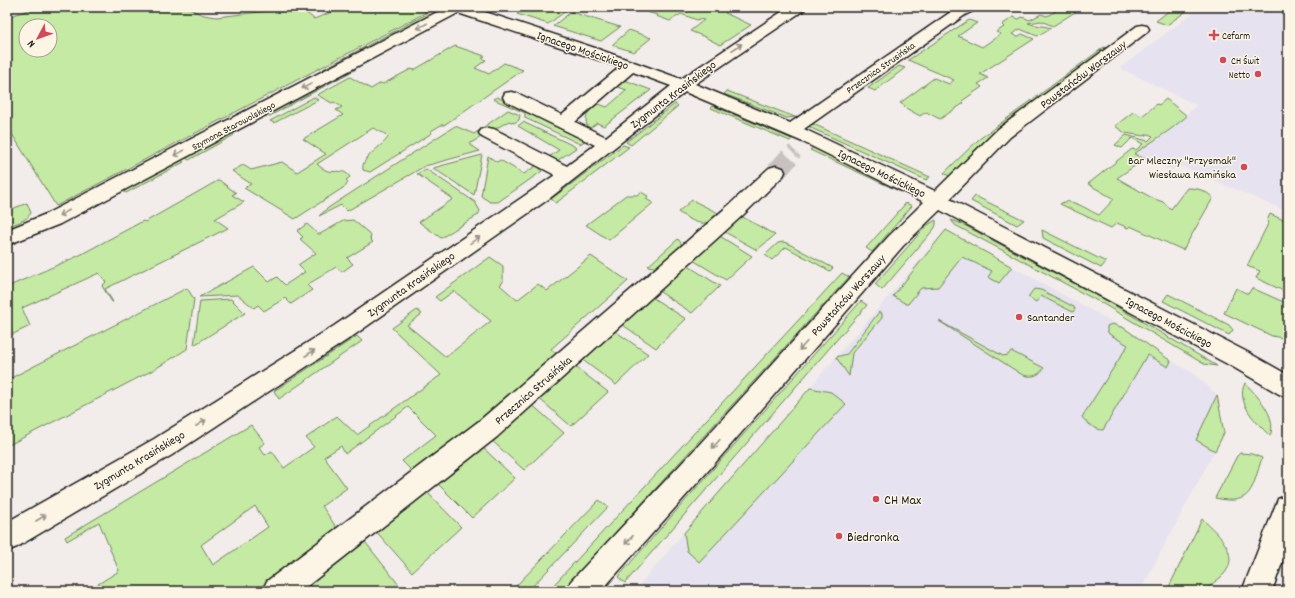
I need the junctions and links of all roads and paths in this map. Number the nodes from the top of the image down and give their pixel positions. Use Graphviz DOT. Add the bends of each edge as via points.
graph roads {
  1 [pos="456,7"];
  2 [pos="799,7"];
  3 [pos="970,7"];
  4 [pos="1142,29"];
  5 [pos="631,66"];
  6 [pos="682,85"];
  7 [pos="511,97"];
  8 [pos="564,123"];
  9 [pos="792,130"];
  10 [pos="488,133"];
  11 [pos="809,138"];
  12 [pos="607,144"];
  13 [pos="795,151"];
  14 [pos="776,172"];
  15 [pos="569,174"];
  16 [pos="938,200"];
  17 [pos="7,238"];
  18 [pos="1288,387"];
  19 [pos="1288,508"];
  20 [pos="7,537"];
  21 [pos="276,591"];
  22 [pos="581,591"];
  23 [pos="1257,591"];
  1 -- 5 [label="street, Ignacego Mościckiego"];
  1 -- 17 [label="street, Szymona Starowolskiego, one-way" via="53,219"];
  6 -- 2 [label="street, Zygmunta Krasińskiego, one-way"];
  3 -- 9 [label="street, Przecznica Strusińska"];
  4 -- 16 [label="street, Powstańców Warszawy" via="1004,133"];
  5 -- 6 [label="street, Ignacego Mościckiego"];
  5 -- 8 [label="street"];
  6 -- 9 [label="street, Ignacego Mościckiego"];
  6 -- 12 [label="street, Zygmunta Krasińskiego"];
  7 -- 8 [label="street"];
  8 -- 12 [label="street"];
  9 -- 11 [label="street, Ignacego Mościckiego"];
  10 -- 15 [label="street"];
  11 -- 13 [label="street"];
  11 -- 16 [label="street, Ignacego Mościckiego"];
  12 -- 15 [label="street, Zygmunta Krasińskiego"];
  14 -- 21 [label="street, Przecznica Strusińska" via="488,429"];
  20 -- 15 [label="street, Zygmunta Krasińskiego, one-way" via="163,447 342,332"];
  16 -- 18 [label="street, Ignacego Mościckiego"];
  16 -- 22 [label="street, Powstańców Warszawy, one-way" via="896,241"];
  19 -- 23 [label="street"];
}
